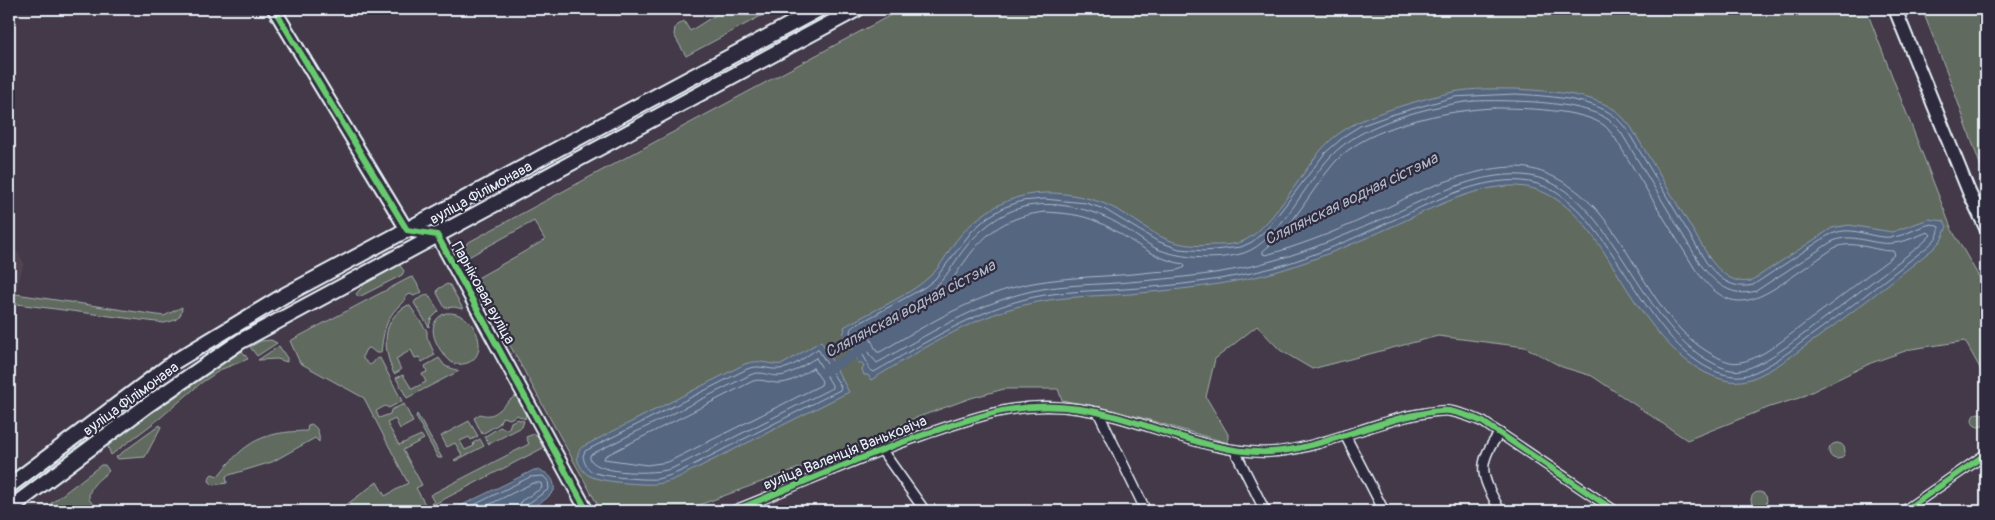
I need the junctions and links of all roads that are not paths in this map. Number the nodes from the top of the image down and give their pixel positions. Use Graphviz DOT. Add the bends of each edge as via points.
graph roads {
  1 [pos="274,9"];
  2 [pos="857,9"];
  3 [pos="1895,9"];
  4 [pos="816,11"];
  5 [pos="822,28"];
  6 [pos="622,114"];
  7 [pos="630,131"];
  8 [pos="1986,228"];
  9 [pos="407,230"];
  10 [pos="437,235"];
  11 [pos="1098,412"];
  12 [pos="1500,433"];
  13 [pos="1345,434"];
  14 [pos="882,449"];
  15 [pos="1235,451"];
  16 [pos="1986,454"];
  17 [pos="9,486"];
  18 [pos="9,509"];
  19 [pos="587,511"];
  20 [pos="733,511"];
  21 [pos="925,511"];
  22 [pos="1146,511"];
  23 [pos="1265,511"];
  24 [pos="1384,511"];
  25 [pos="1500,511"];
  26 [pos="1615,511"];
  27 [pos="1904,511"];
  1 -- 9 [label="street"];
  2 -- 5 [label="main road, вуліца Філімонава"];
  3 -- 8 [label="street"];
  4 -- 5 [label="main road"];
  4 -- 6 [label="main road, вуліца Філімонава"];
  5 -- 7 [label="main road, вуліца Філімонава"];
  6 -- 7 [label="main road"];
  6 -- 9 [label="main road, вуліца Філімонава"];
  7 -- 10 [label="main road, вуліца Філімонава"];
  9 -- 10 [label="street, Парніковая вуліца"];
  9 -- 17 [label="main road, вуліца Філімонава" via="285,295 196,348"];
  10 -- 18 [label="main road, вуліца Філімонава" via="241,341 149,404"];
  10 -- 19 [label="street, Парніковая вуліца"];
  11 -- 14 [label="street, вуліца Валенція Ваньковіча" via="1062,407 1001,410"];
  11 -- 15 [label="street, вуліца Валенція Ваньковіча"];
  11 -- 22 [label="street"];
  12 -- 13 [label="street, вуліца Валенція Ваньковіча" via="1464,414 1437,411"];
  12 -- 25 [label="street" via="1483,461 1486,483"];
  12 -- 26 [label="street, вуліца Валенція Ваньковіча"];
  13 -- 15 [label="street, вуліца Валенція Ваньковіча" via="1291,450"];
  13 -- 24 [label="street"];
  14 -- 20 [label="street, вуліца Валенція Ваньковіча"];
  14 -- 21 [label="street"];
  15 -- 23 [label="street"];
  16 -- 27 [label="street"];
}
